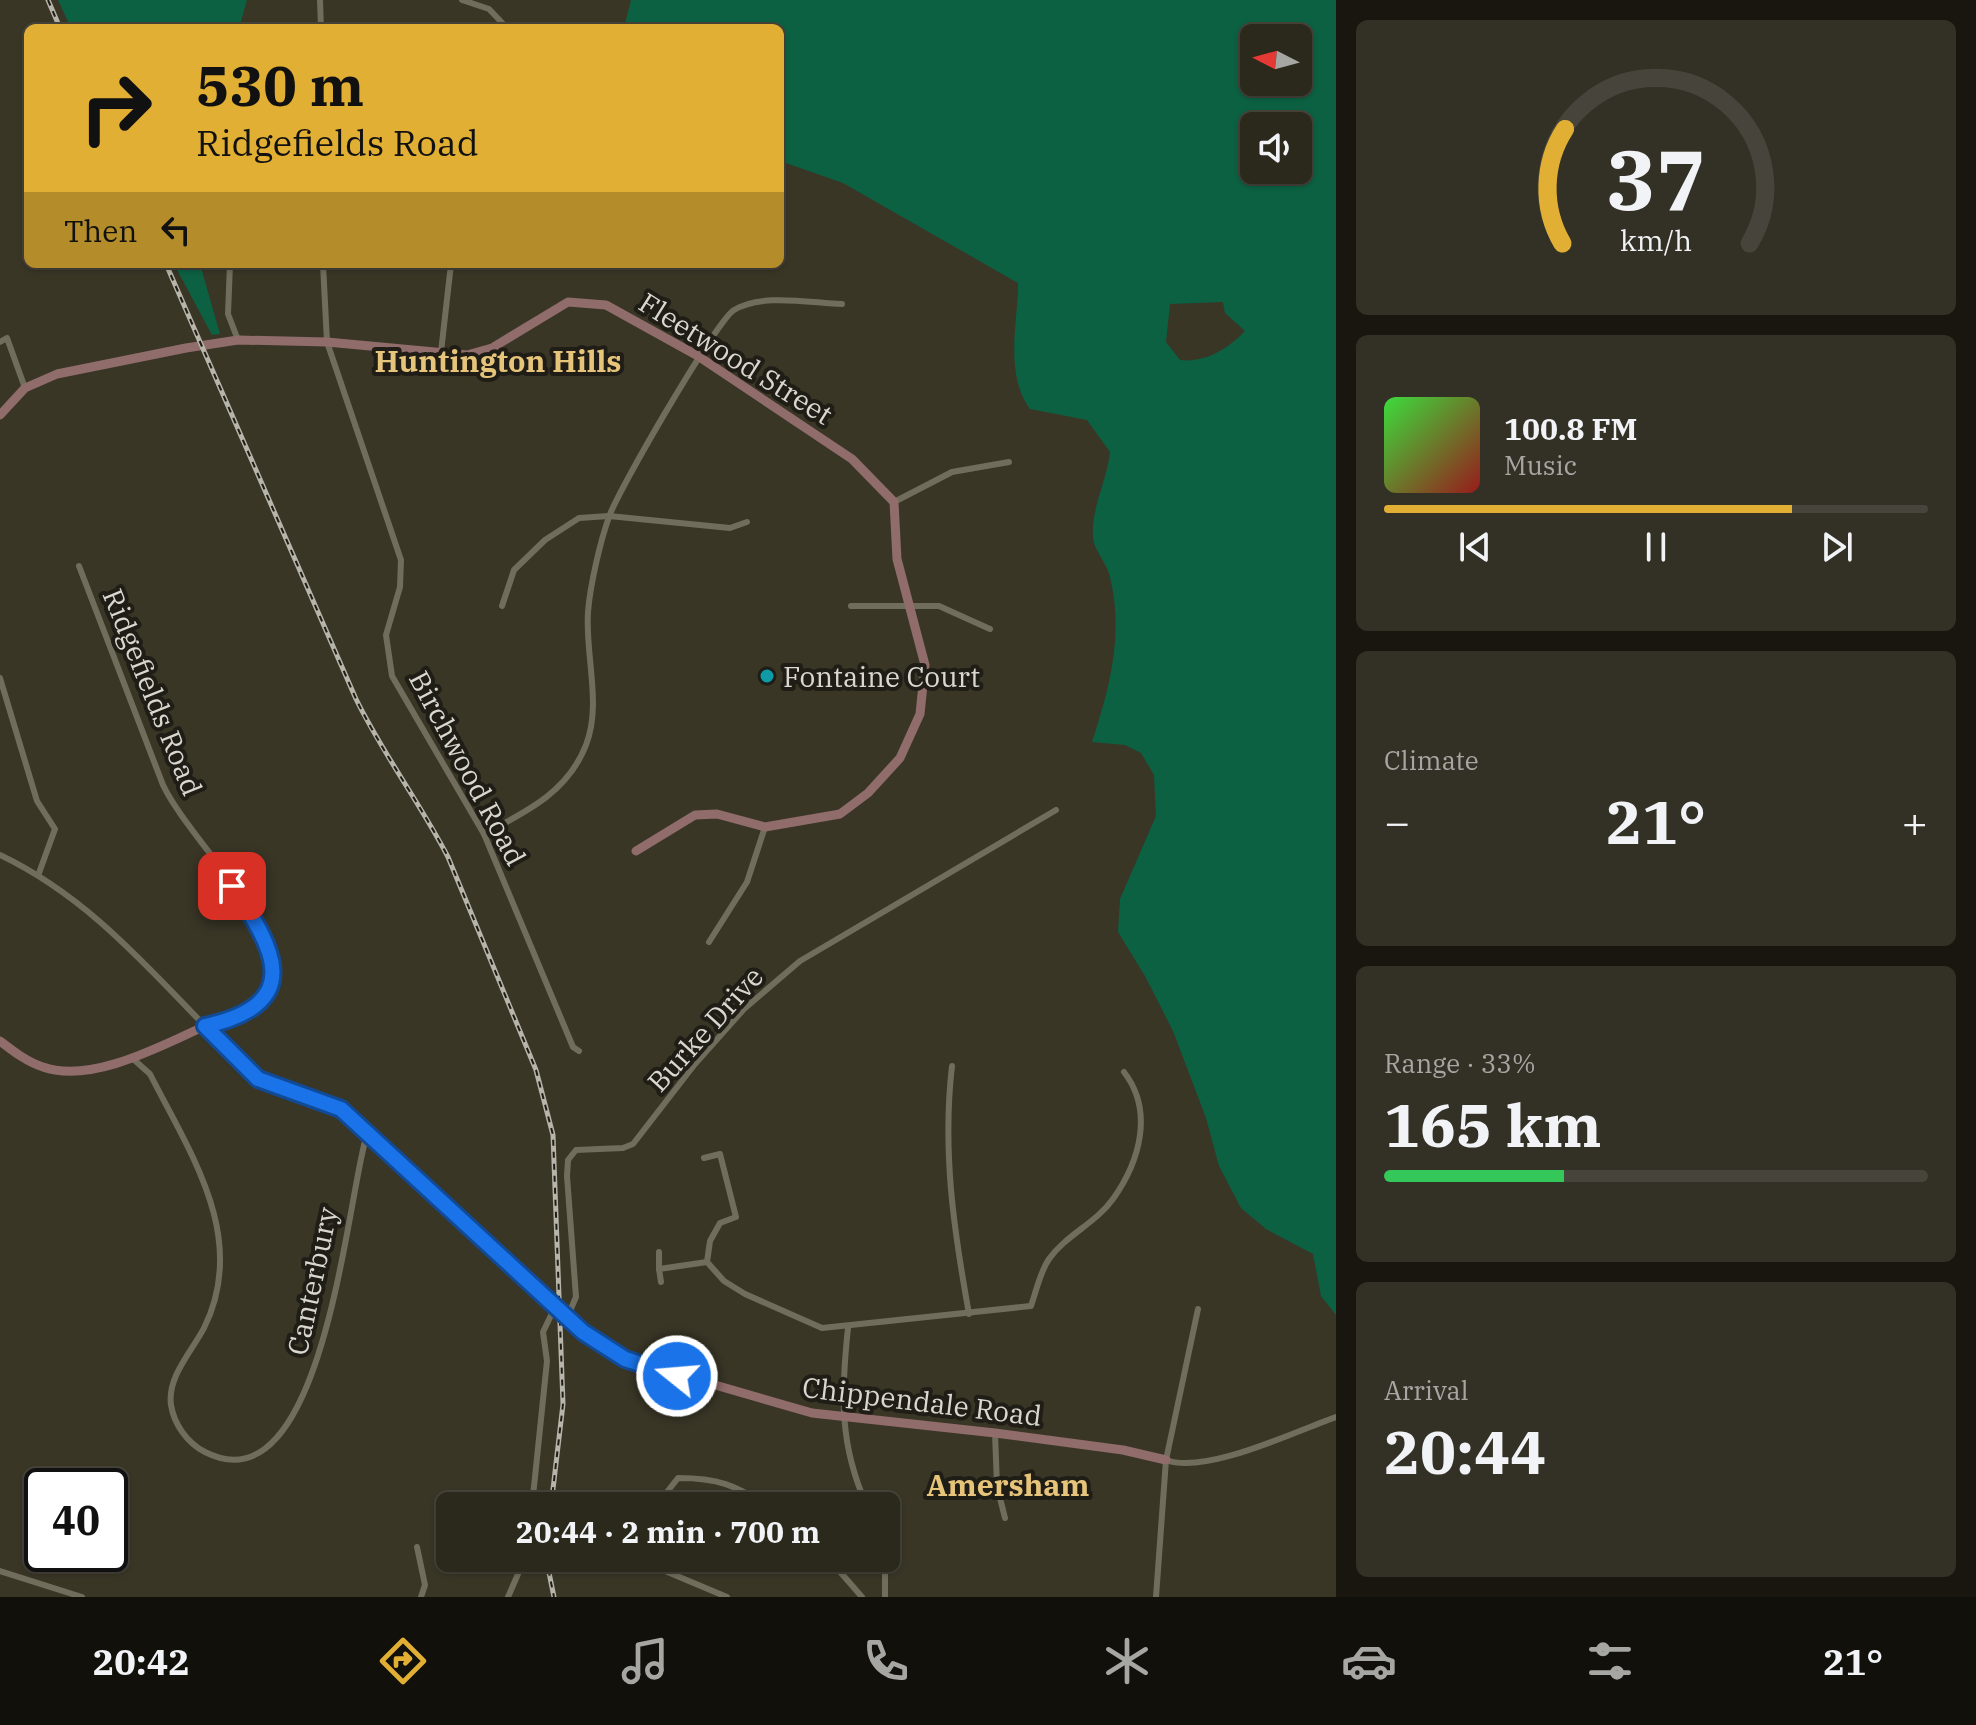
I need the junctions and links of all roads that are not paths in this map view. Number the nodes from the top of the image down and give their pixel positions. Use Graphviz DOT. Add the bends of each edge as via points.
graph roads {
  1 [pos="320,0"];
  2 [pos="462,0"];
  3 [pos="321,24"];
  4 [pos="503,24"];
  5 [pos="230,268"];
  6 [pos="323,268"];
  7 [pos="451,268"];
  8 [pos="842,304"];
  9 [pos="238,340"];
  10 [pos="0,342"];
  11 [pos="327,342"];
  12 [pos="441,352"];
  13 [pos="698,356"];
  14 [pos="25,388"];
  15 [pos="0,415"];
  16 [pos="1009,462"];
  17 [pos="894,502"];
  18 [pos="609,516"];
  19 [pos="747,522"];
  20 [pos="79,566"];
  21 [pos="912,605"];
  22 [pos="502,606"];
  23 [pos="851,606"];
  24 [pos="990,629"];
  25 [pos="0,678"];
  26 [pos="1056,810"];
  27 [pos="765,827"];
  28 [pos="484,834"];
  29 [pos="636,851"];
  30 [pos="0,855"];
  31 [pos="39,873"];
  32 [pos="709,942"];
  33 [pos="205,1026"];
  34 [pos="1,1043"];
  35 [pos="579,1051"];
  36 [pos="132,1058"];
  37 [pos="952,1066"];
  38 [pos="1124,1072"];
  39 [pos="367,1133"];
  40 [pos="704,1158"];
  41 [pos="659,1252"];
  42 [pos="707,1262"];
  43 [pos="659,1269"];
  44 [pos="661,1282"];
  45 [pos="554,1309"];
  46 [pos="1198,1309"];
  47 [pos="969,1314"];
  48 [pos="567,1318"];
  49 [pos="848,1328"];
  50 [pos="1336,1417"];
  51 [pos="841,1418"];
  52 [pos="995,1433"];
  53 [pos="1166,1460"];
  54 [pos="533,1492"];
  55 [pos="667,1492"];
  56 [pos="746,1492"];
  57 [pos="862,1492"];
  58 [pos="1005,1518"];
  59 [pos="417,1547"];
  60 [pos="0,1571"];
  61 [pos="519,1572"];
  62 [pos="668,1572"];
  63 [pos="840,1572"];
  64 [pos="885,1572"];
  65 [pos="82,1597"];
  66 [pos="421,1597"];
  67 [pos="508,1597"];
  68 [pos="727,1597"];
  69 [pos="862,1597"];
  70 [pos="885,1597"];
  71 [pos="1156,1597"];
  1 -- 3 [label="street"];
  2 -- 4 [label="street" via="489,9"];
  5 -- 9 [label="street" via="228,314"];
  6 -- 11 [label="street, Birchwood Road"];
  7 -- 12 [label="street"];
  8 -- 13 [label="street" via="753,302 731,311"];
  9 -- 11 [label="street, Fleetwood Street"];
  9 -- 14 [label="street, Fleetwood Street" via="57,374"];
  10 -- 14 [label="street" via="7,338"];
  11 -- 12 [label="street, Fleetwood Street"];
  11 -- 28 [label="street, Birchwood Road" via="401,560 400,587 386,635 392,676"];
  12 -- 13 [label="street, Fleetwood Street" via="467,355 492,348 568,302 612,306"];
  13 -- 17 [label="street, Fleetwood Street" via="852,459"];
  13 -- 18 [label="street"];
  14 -- 15 [label="street, Fleetwood Street"];
  16 -- 17 [label="street" via="952,472"];
  17 -- 21 [label="street" via="897,559"];
  18 -- 19 [label="street" via="730,528"];
  18 -- 22 [label="street" via="579,518 545,540 514,570"];
  18 -- 28 [label="street" via="588,611 588,742 574,771 539,806"];
  20 -- 33 [label="street, Ridgefields Road" via="171,800 249,911 273,959 272,984 259,1003"];
  21 -- 23 [label="street"];
  21 -- 24 [label="street" via="939,606"];
  21 -- 27 [label="street" via="925,665 920,714 900,758 840,814"];
  25 -- 31 [label="street" via="37,801 55,829"];
  26 -- 48 [label="street, Burke Drive" via="800,961 744,1009 633,1144 576,1150 568,1160 567,1176 576,1297"];
  27 -- 29 [label="street" via="717,814 695,815"];
  27 -- 32 [label="street" via="747,882"];
  28 -- 35 [label="street, Birchwood Road"];
  30 -- 31 [label="street, Chippendale Road"];
  31 -- 33 [label="street, Chippendale Road" via="111,929"];
  33 -- 36 [label="street, Ridgefields Road"];
  33 -- 39 [label="street, Chippendale Road" via="258,1079 341,1109"];
  34 -- 36 [label="street, Ridgefields Road" via="43,1067 65,1071"];
  36 -- 39 [label="street, Canterbury" via="150,1074 216,1213 216,1294 205,1326 178,1372 171,1403 184,1436 214,1456 235,1459 260,1452 291,1417 313,1377"];
  37 -- 47 [label="street" via="947,1169"];
  38 -- 47 [label="street" via="1143,1118 1136,1153 1112,1200 1048,1260 1031,1306"];
  39 -- 45 [label="street, Chippendale Road"];
  40 -- 42 [label="street" via="720,1154 736,1217 720,1223"];
  41 -- 43 [label="street"];
  42 -- 43 [label="street"];
  42 -- 49 [label="street" via="724,1281 785,1314 817,1326"];
  43 -- 44 [label="street"];
  45 -- 48 [label="street, Chippendale Road"];
  45 -- 54 [label="street" via="543,1332 547,1361"];
  46 -- 53 [label="street"];
  47 -- 49 [label="street"];
  48 -- 51 [label="street, Chippendale Road" via="605,1348 648,1368"];
  49 -- 51 [label="street"];
  50 -- 53 [label="street" via="1205,1461 1180,1465"];
  51 -- 52 [label="street, Chippendale Road"];
  51 -- 57 [label="street"];
  52 -- 53 [label="street, Chippendale Road"];
  52 -- 58 [label="street" via="997,1486"];
  53 -- 71 [label="street"];
  55 -- 56 [label="street" via="678,1478 706,1478"];
  59 -- 66 [label="street" via="425,1585"];
  60 -- 65 [label="street"];
  61 -- 67 [label="street"];
  62 -- 68 [label="street"];
  63 -- 69 [label="street"];
  64 -- 70 [label="street"];
}
